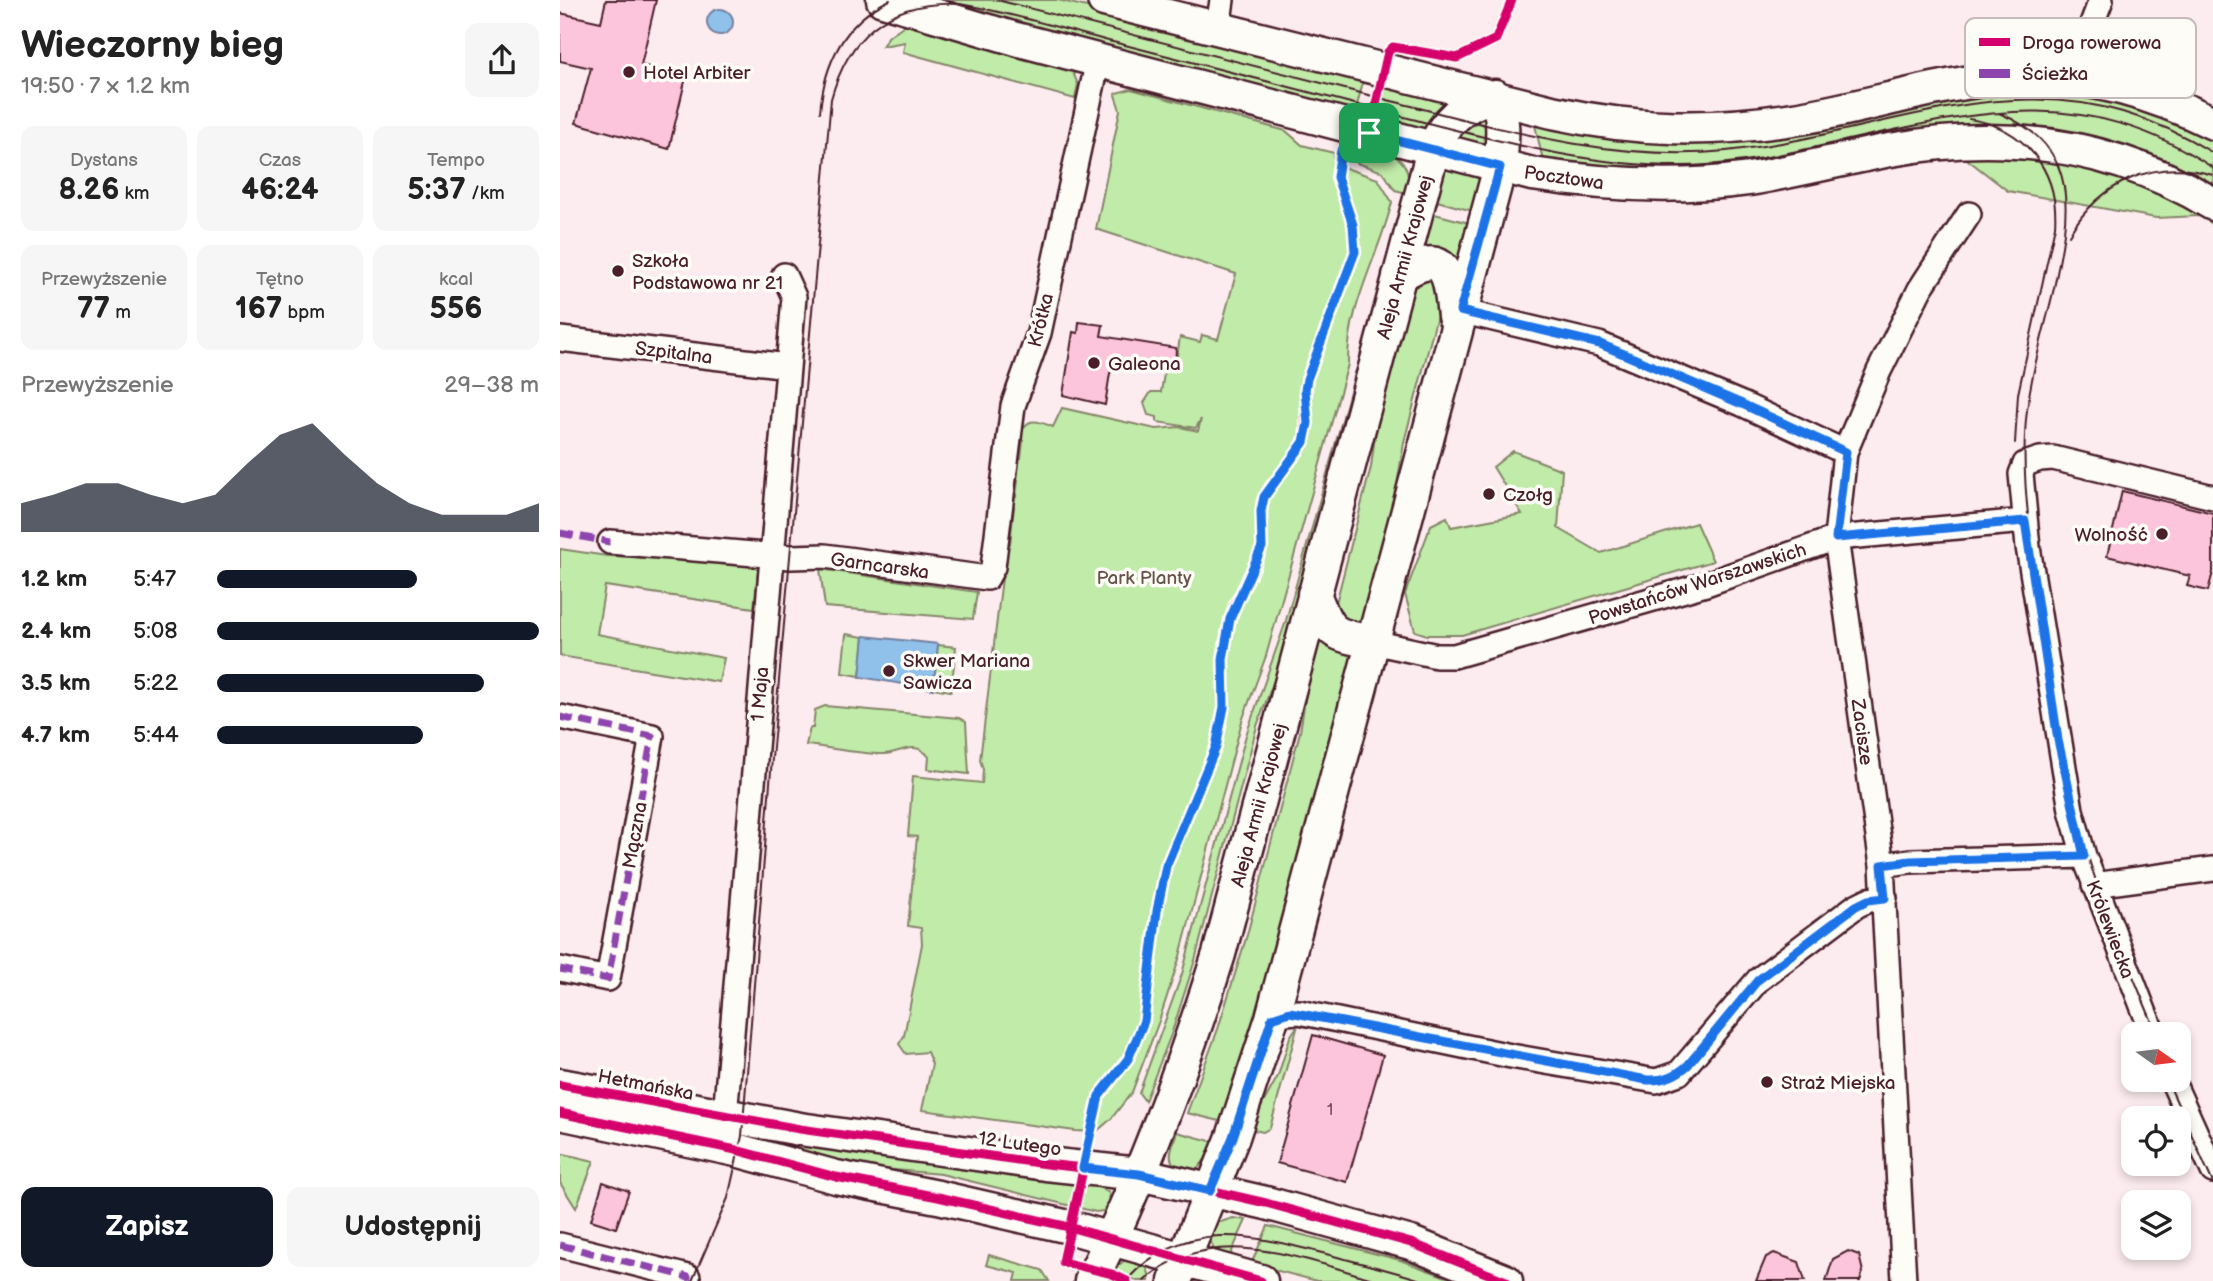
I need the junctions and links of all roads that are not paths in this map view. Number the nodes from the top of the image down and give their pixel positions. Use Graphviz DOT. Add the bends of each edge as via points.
graph roads {
  1 [pos="883,0"];
  2 [pos="1104,0"];
  3 [pos="2101,0"];
  4 [pos="1220,14"];
  5 [pos="2094,18"];
  6 [pos="1098,61"];
  7 [pos="1965,85"];
  8 [pos="1495,96"];
  9 [pos="2155,98"];
  10 [pos="2213,123"];
  11 [pos="1433,150"];
  12 [pos="1500,167"];
  13 [pos="2213,204"];
  14 [pos="1969,214"];
  15 [pos="785,275"];
  16 [pos="1399,276"];
  17 [pos="1458,321"];
  18 [pos="560,339"];
  19 [pos="788,366"];
  20 [pos="1846,452"];
  21 [pos="2213,497"];
  22 [pos="2025,521"];
  23 [pos="1836,538"];
  24 [pos="610,542"];
  25 [pos="772,554"];
  26 [pos="987,578"];
  27 [pos="1314,594"];
  28 [pos="1373,642"];
  29 [pos="560,717"];
  30 [pos="2084,856"];
  31 [pos="1882,865"];
  32 [pos="2213,869"];
  33 [pos="2094,886"];
  34 [pos="1885,898"];
  35 [pos="560,969"];
  36 [pos="1272,1018"];
  37 [pos="2148,1022"];
  38 [pos="560,1085"];
  39 [pos="2177,1092"];
  40 [pos="560,1113"];
  41 [pos="725,1116"];
  42 [pos="2213,1171"];
  43 [pos="1139,1174"];
  44 [pos="1210,1191"];
  45 [pos="1111,1239"];
  46 [pos="560,1245"];
  47 [pos="1180,1270"];
  48 [pos="688,1277"];
  49 [pos="1091,1281"];
  50 [pos="1262,1281"];
  51 [pos="1506,1281"];
  52 [pos="1904,1281"];
  1 -- 6 [label="main road, Pocztowa"];
  2 -- 4 [label="main road"];
  3 -- 5 [label="street"];
  4 -- 8 [label="main road"];
  6 -- 11 [label="main road, Pocztowa"];
  6 -- 26 [label="street, Krótka" via="1040,333 1013,406 993,567"];
  7 -- 8 [label="main road" via="1799,118 1682,129 1596,122"];
  8 -- 11 [label="main road, Aleja Armii Krajowej" via="1479,100 1454,117"];
  8 -- 12 [label="main road" via="1502,129"];
  9 -- 10 [label="main road"];
  11 -- 12 [label="main road, Pocztowa"];
  11 -- 16 [label="main road, Aleja Armii Krajowej"];
  12 -- 13 [label="main road, Pocztowa" via="1603,183 1698,184 1748,179 1892,150 2009,140 2094,153 2150,171"];
  12 -- 17 [label="main road"];
  14 -- 20 [label="street, Zacisze" via="1920,289"];
  15 -- 19 [label="street, 1 Maja" via="794,297"];
  16 -- 17 [label="main road" via="1422,263 1443,268 1451,280"];
  16 -- 27 [label="main road, Aleja Armii Krajowej"];
  17 -- 20 [label="street" via="1600,344"];
  17 -- 28 [label="main road"];
  18 -- 19 [label="street, Szpitalna"];
  19 -- 25 [label="street, 1 Maja"];
  20 -- 23 [label="street, Zacisze"];
  21 -- 22 [label="street, Królewiecka" via="2071,461 2039,459 2025,464 2021,474"];
  22 -- 23 [label="street, Powstańców Warszawskich"];
  22 -- 30 [label="street, Królewiecka" via="2058,740"];
  23 -- 28 [label="street, Powstańców Warszawskich" via="1706,584 1459,655 1437,656"];
  23 -- 31 [label="street, Zacisze"];
  24 -- 25 [label="street, Garncarska"];
  25 -- 26 [label="street, Garncarska" via="825,556"];
  25 -- 41 [label="street, 1 Maja"];
  27 -- 28 [label="main road" via="1332,631"];
  27 -- 43 [label="main road, Aleja Armii Krajowej" via="1219,954 1192,1039"];
  28 -- 36 [label="main road"];
  29 -- 35 [label="street, Mączna" via="652,736 608,979"];
  30 -- 31 [label="street"];
  30 -- 33 [label="street, Królewiecka"];
  31 -- 34 [label="street, Zacisze"];
  32 -- 33 [label="street"];
  33 -- 37 [label="street, Królewiecka"];
  34 -- 36 [label="street" via="1856,906 1779,962 1758,980 1679,1073 1657,1081 1299,1012"];
  34 -- 52 [label="street, Zacisze"];
  36 -- 44 [label="main road"];
  38 -- 41 [label="main road, Hetmańska"];
  39 -- 42 [label="street"];
  40 -- 45 [label="main road"];
  41 -- 43 [label="main road, 12 Lutego"];
  43 -- 44 [label="main road, 12 Lutego"];
  43 -- 45 [label="main road, Aleja Armii Krajowej"];
  44 -- 47 [label="main road"];
  44 -- 51 [label="main road, 12 Lutego" via="1411,1242"];
  45 -- 47 [label="main road"];
  45 -- 49 [label="main road, Aleja Armii Krajowej"];
  46 -- 48 [label="street"];
  47 -- 50 [label="main road"];
}
